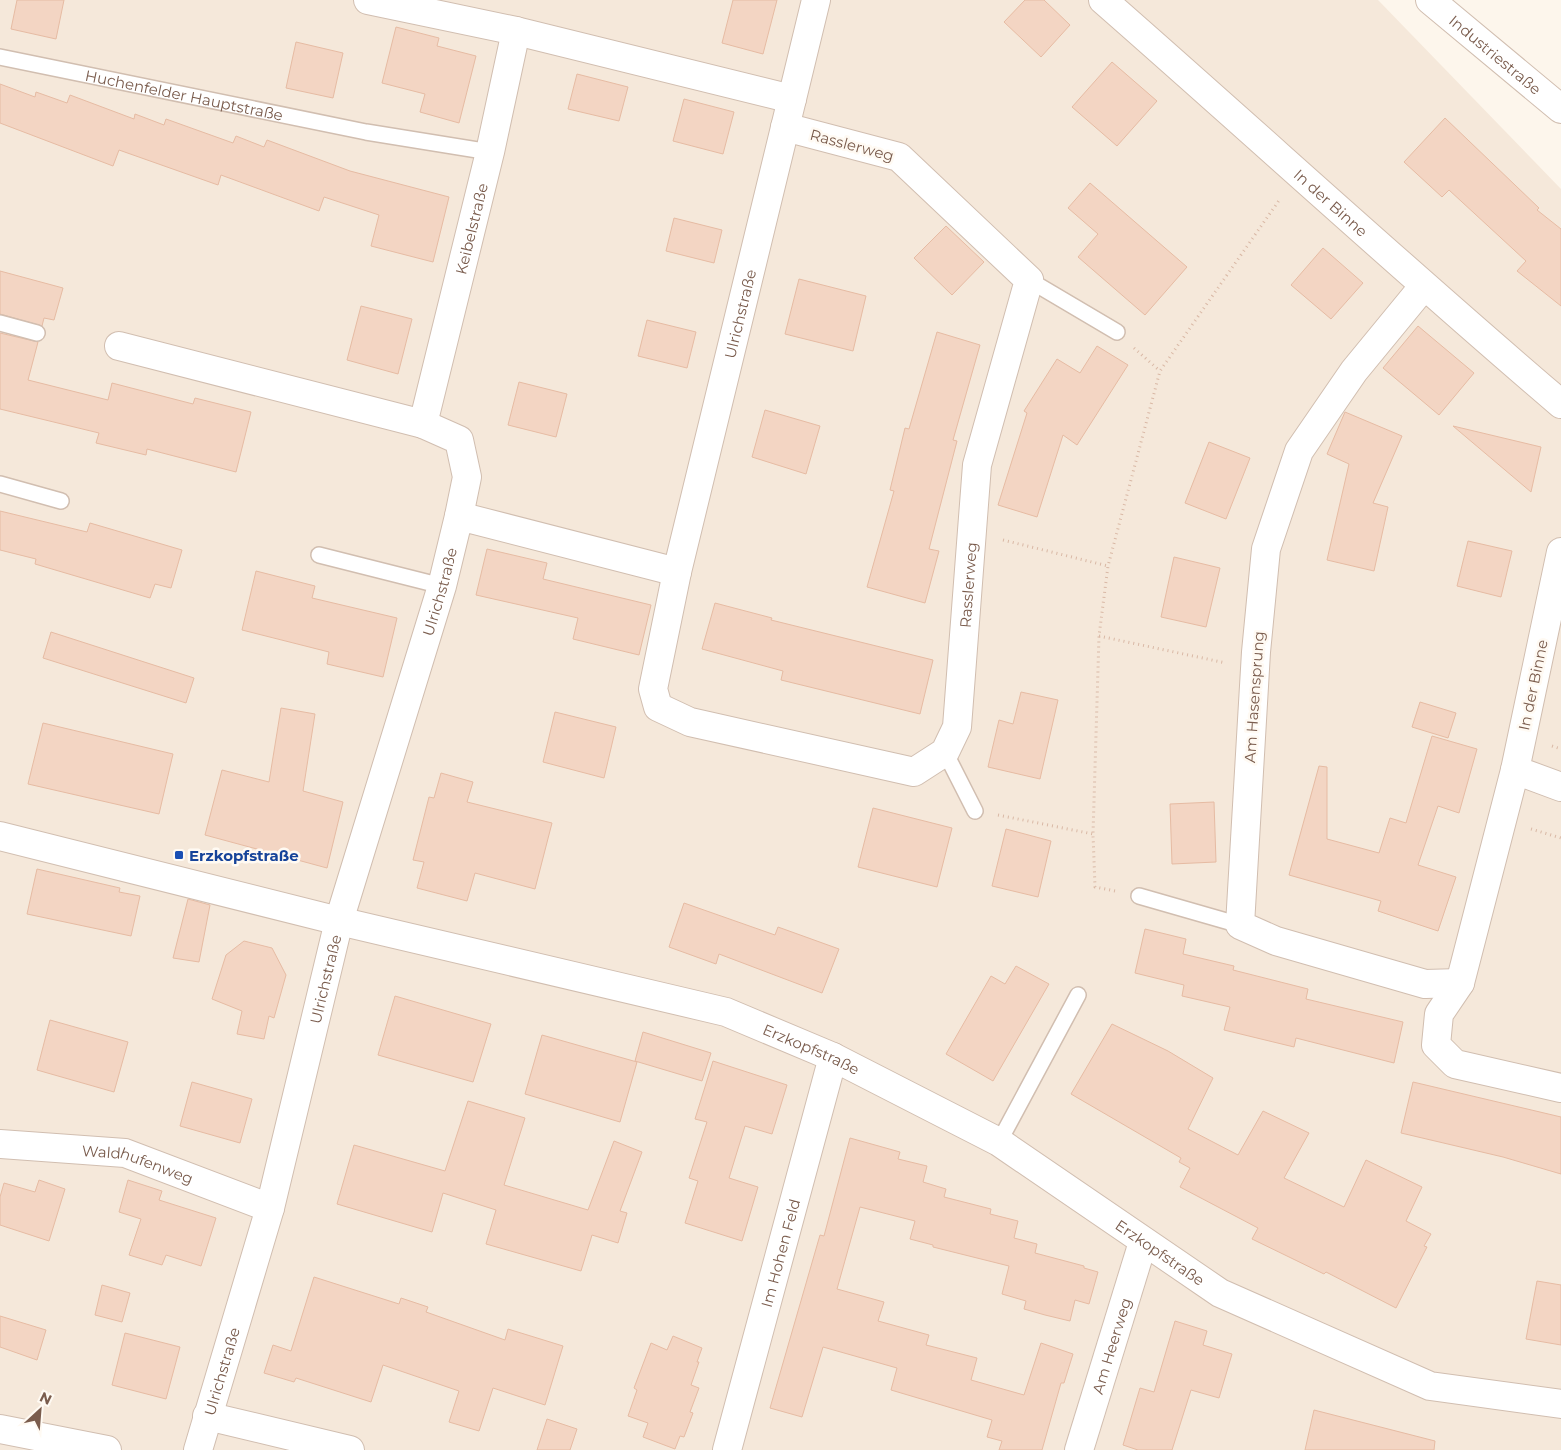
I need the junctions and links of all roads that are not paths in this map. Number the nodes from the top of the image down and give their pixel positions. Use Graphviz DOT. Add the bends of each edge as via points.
graph roads {
  1 [pos="368,0"];
  2 [pos="816,0"];
  3 [pos="1103,0"];
  4 [pos="1430,0"];
  5 [pos="516,31"];
  6 [pos="0,57"];
  7 [pos="792,99"];
  8 [pos="1561,110"];
  9 [pos="785,127"];
  10 [pos="490,152"];
  11 [pos="1029,280"];
  12 [pos="1423,286"];
  13 [pos="0,323"];
  14 [pos="1117,332"];
  15 [pos="37,333"];
  16 [pos="119,346"];
  17 [pos="1561,404"];
  18 [pos="423,424"];
  19 [pos="0,484"];
  20 [pos="61,501"];
  21 [pos="459,516"];
  22 [pos="1561,552"];
  23 [pos="319,555"];
  24 [pos="677,572"];
  25 [pos="442,586"];
  26 [pos="944,752"];
  27 [pos="1515,770"];
  28 [pos="1561,787"];
  29 [pos="975,811"];
  30 [pos="0,836"];
  31 [pos="1139,896"];
  32 [pos="339,921"];
  33 [pos="1240,925"];
  34 [pos="1460,983"];
  35 [pos="1078,995"];
  36 [pos="833,1057"];
  37 [pos="1561,1088"];
  38 [pos="999,1142"];
  39 [pos="0,1144"];
  40 [pos="270,1208"];
  41 [pos="1143,1242"];
  42 [pos="1561,1404"];
  43 [pos="207,1416"];
  44 [pos="0,1429"];
  45 [pos="107,1450"];
  46 [pos="198,1450"];
  47 [pos="350,1450"];
  48 [pos="727,1450"];
  49 [pos="1079,1450"];
  1 -- 5 [label="street"];
  2 -- 7 [label="street, Ulrichstraße"];
  3 -- 12 [label="street, In der Binne"];
  4 -- 8 [label="street, Industriestraße"];
  5 -- 7 [label="street"];
  5 -- 10 [label="street, Keibelstraße"];
  6 -- 10 [label="lane, Huchenfelder Hauptstraße" via="366,132"];
  7 -- 9 [label="street, Ulrichstraße"];
  9 -- 11 [label="street, Rasslerweg" via="899,157"];
  9 -- 24 [label="street, Ulrichstraße"];
  10 -- 18 [label="street, Keibelstraße"];
  11 -- 14 [label="lane"];
  11 -- 26 [label="street, Rasslerweg" via="977,465 957,727"];
  12 -- 17 [label="street, In der Binne"];
  12 -- 33 [label="street, Am Hasensprung" via="1354,371 1299,451 1266,549 1255,669"];
  13 -- 15 [label="lane"];
  16 -- 18 [label="street"];
  18 -- 21 [label="street" via="459,440 467,477"];
  19 -- 20 [label="lane"];
  21 -- 24 [label="street"];
  21 -- 25 [label="street, Ulrichstraße"];
  22 -- 27 [label="street, In der Binne"];
  23 -- 25 [label="lane"];
  24 -- 26 [label="street, Rasslerweg" via="653,689 658,708 690,722 914,772"];
  25 -- 32 [label="street, Ulrichstraße"];
  26 -- 29 [label="lane"];
  27 -- 28 [label="street"];
  27 -- 34 [label="street"];
  30 -- 32 [label="street, Erzkopfstraße"];
  31 -- 33 [label="lane"];
  32 -- 36 [label="street, Erzkopfstraße" via="726,1012"];
  32 -- 40 [label="street, Ulrichstraße"];
  33 -- 34 [label="street" via="1276,941 1425,984"];
  34 -- 37 [label="street" via="1439,1014 1436,1045 1455,1064"];
  35 -- 38 [label="lane"];
  36 -- 38 [label="street, Erzkopfstraße"];
  36 -- 48 [label="street, Im Hohen Feld"];
  38 -- 41 [label="street, Erzkopfstraße"];
  39 -- 40 [label="street, Waldhufenweg" via="124,1153"];
  40 -- 43 [label="street, Ulrichstraße"];
  41 -- 42 [label="street, Erzkopfstraße" via="1220,1293 1430,1386"];
  41 -- 49 [label="street, Am Heerweg"];
  43 -- 46 [label="street, Ulrichstraße"];
  43 -- 47 [label="street"];
  44 -- 45 [label="street"];
}
